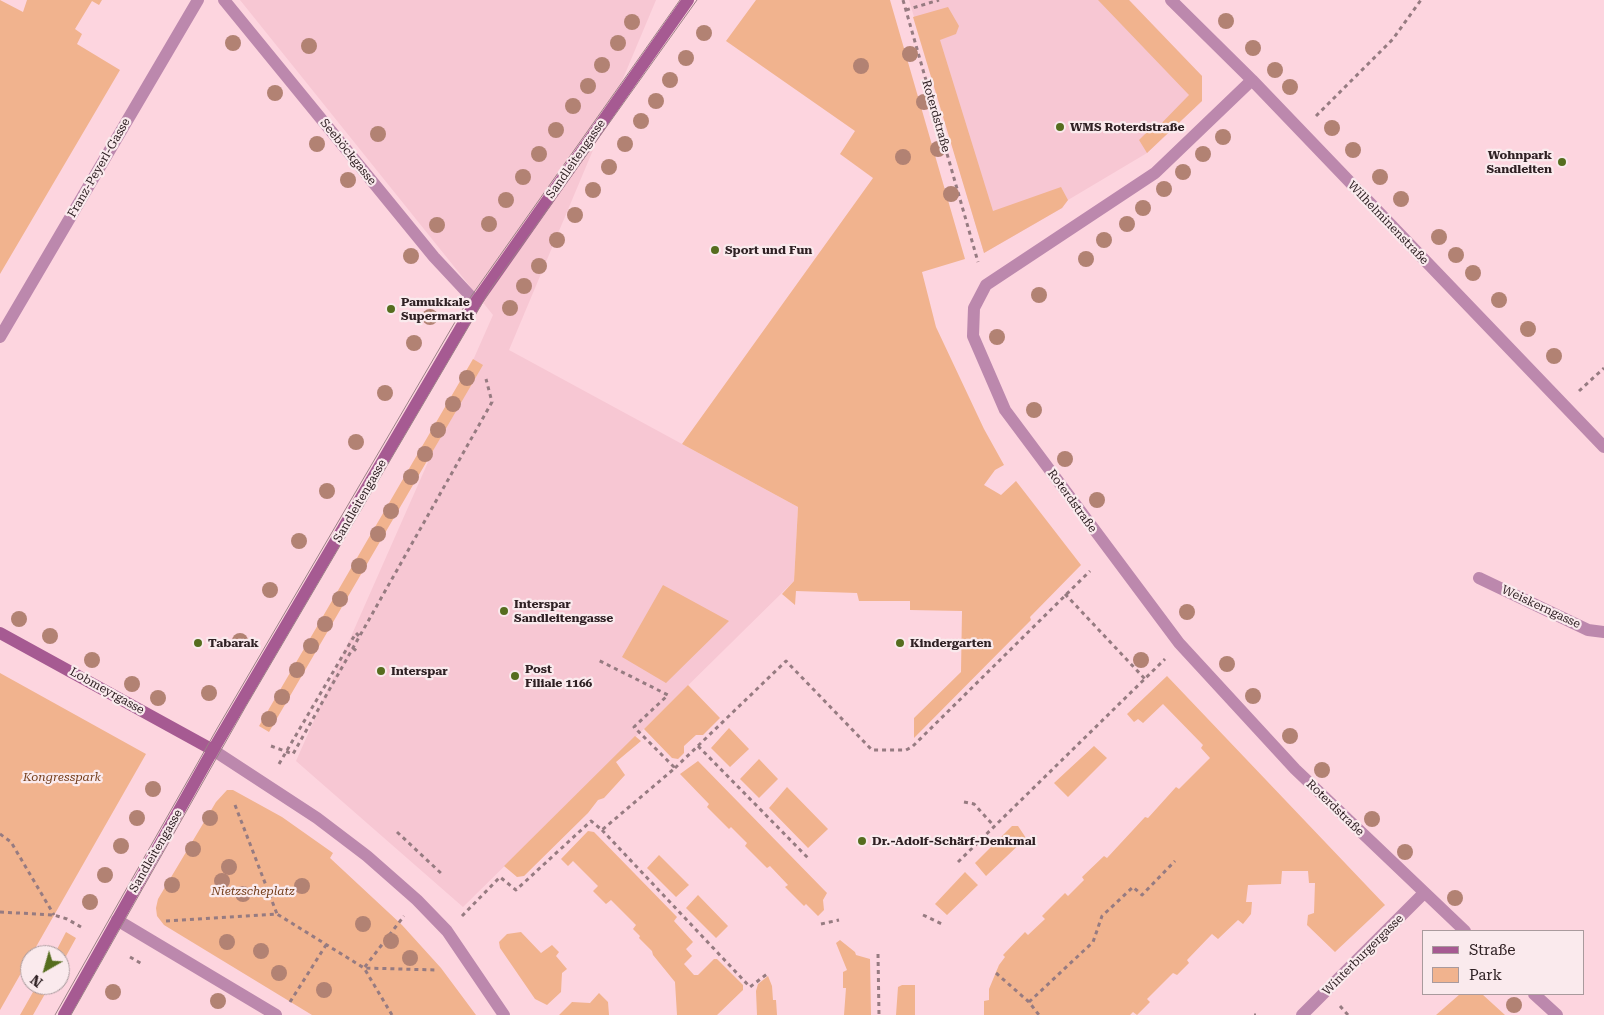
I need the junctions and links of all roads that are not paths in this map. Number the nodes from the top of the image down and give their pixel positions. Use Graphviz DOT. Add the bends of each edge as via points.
graph roads {
  1 [pos="198,0"];
  2 [pos="224,0"];
  3 [pos="1171,0"];
  4 [pos="687,1"];
  5 [pos="1252,80"];
  6 [pos="476,302"];
  7 [pos="0,337"];
  8 [pos="1604,447"];
  9 [pos="1479,578"];
  10 [pos="1604,632"];
  11 [pos="0,633"];
  12 [pos="214,750"];
  13 [pos="1424,893"];
  14 [pos="117,920"];
  15 [pos="1464,930"];
  16 [pos="1535,995"];
  17 [pos="64,1015"];
  18 [pos="276,1015"];
  19 [pos="504,1015"];
  20 [pos="1302,1015"];
  21 [pos="1557,1015"];
  1 -- 7 [label="street, Franz-Peyerl-Gasse"];
  2 -- 6 [label="street, Seeböckgasse" via="434,257"];
  3 -- 5 [label="street, Wilhelminenstraße"];
  4 -- 6 [label="main road, Sandleitengasse"];
  5 -- 8 [label="street, Wilhelminenstraße"];
  5 -- 13 [label="street, Roterdstraße" via="1155,173 986,285 974,308 974,336 1005,410 1179,643 1295,769"];
  6 -- 12 [label="main road, Sandleitengasse"];
  9 -- 10 [label="street, Weiskerngasse" via="1588,630"];
  11 -- 12 [label="main road, Lobmeyrgasse"];
  12 -- 14 [label="main road, Sandleitengasse"];
  12 -- 19 [label="street" via="317,818 417,900 447,931"];
  13 -- 15 [label="street, Roterdstraße"];
  13 -- 20 [label="street, Winterburgergasse"];
  14 -- 17 [label="main road, Sandleitengasse"];
  14 -- 18 [label="street"];
  16 -- 21 [label="street"];
}
